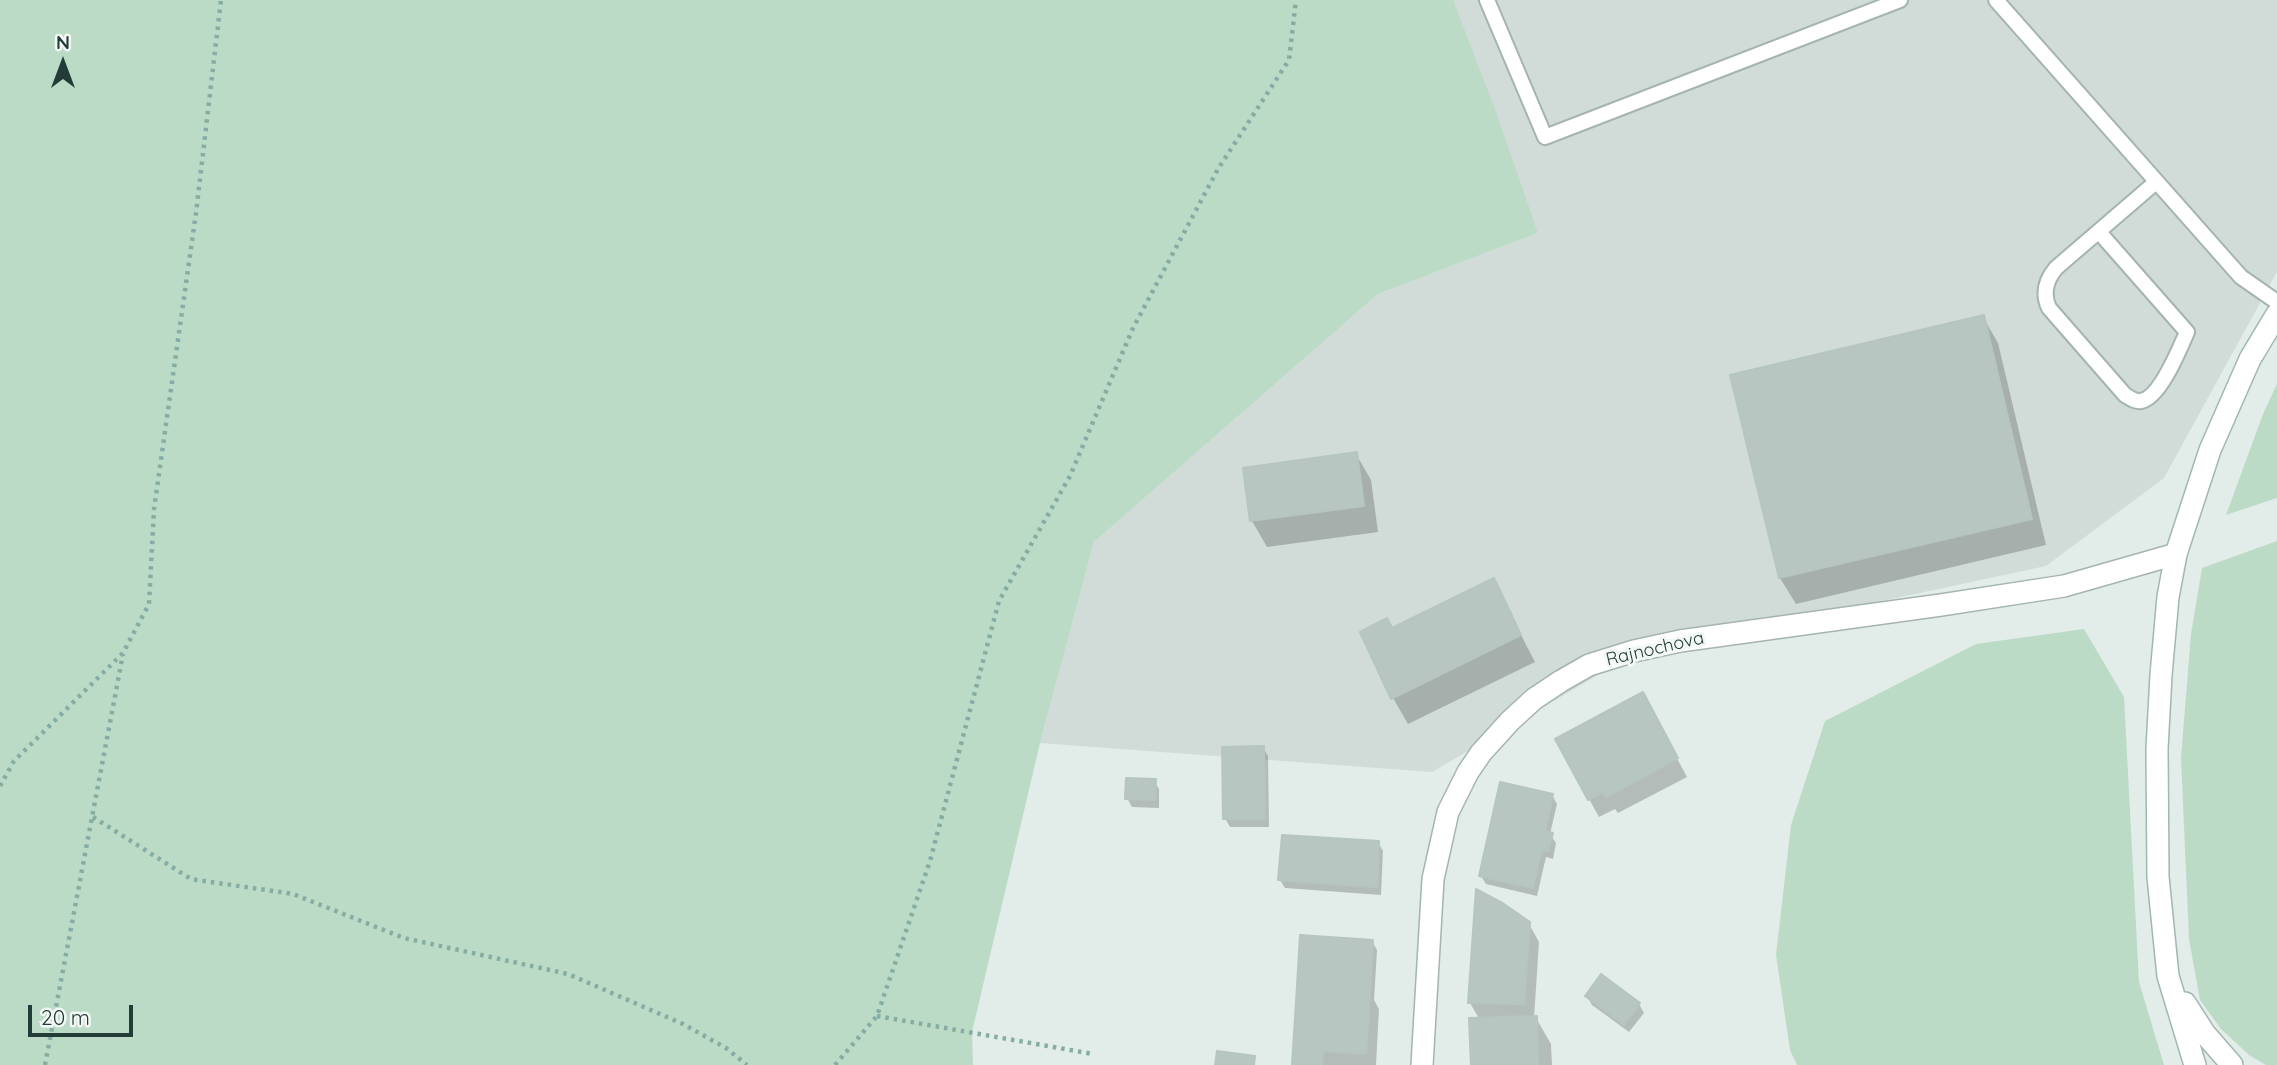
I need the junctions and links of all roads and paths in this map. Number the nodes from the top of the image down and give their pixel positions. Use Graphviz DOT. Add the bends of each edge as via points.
graph roads {
  1 [pos="221,0"];
  2 [pos="1296,0"];
  3 [pos="1488,0"];
  4 [pos="1900,0"];
  5 [pos="1996,0"];
  6 [pos="2157,182"];
  7 [pos="2099,232"];
  8 [pos="2277,302"];
  9 [pos="2277,314"];
  10 [pos="2176,554"];
  11 [pos="123,653"];
  12 [pos="0,786"];
  13 [pos="93,817"];
  14 [pos="2168,976"];
  15 [pos="877,1016"];
  16 [pos="1093,1054"];
  17 [pos="45,1065"];
  18 [pos="747,1065"];
  19 [pos="835,1065"];
  20 [pos="1422,1065"];
  21 [pos="2196,1065"];
  22 [pos="2232,1065"];
  1 -- 11 [label="path" via="154,509 149,604"];
  2 -- 15 [label="path" via="1289,61 1205,193 1133,328 1070,476 999,601 930,861"];
  3 -- 4 [label="lane" via="1545,137"];
  5 -- 6 [label="lane"];
  6 -- 7 [label="lane"];
  6 -- 8 [label="lane" via="2241,277"];
  7 -- 7 [label="lane" via="2187,332 2160,385 2144,401 2125,395 2046,302 2051,274"];
  9 -- 10 [label="street" via="2229,404"];
  10 -- 14 [label="street" via="2162,664 2156,781 2158,877"];
  10 -- 20 [label="street, Rajnochova" via="2064,586 1680,641 1589,665 1561,681 1526,707 1481,753 1448,812 1433,879"];
  11 -- 12 [label="path" via="14,761"];
  11 -- 13 [label="path"];
  13 -- 17 [label="path"];
  13 -- 18 [label="path" via="191,879 293,894 404,938 568,974 683,1024"];
  14 -- 21 [label="street"];
  14 -- 22 [label="street" via="2205,1034"];
  15 -- 16 [label="path"];
  15 -- 19 [label="path"];
}
